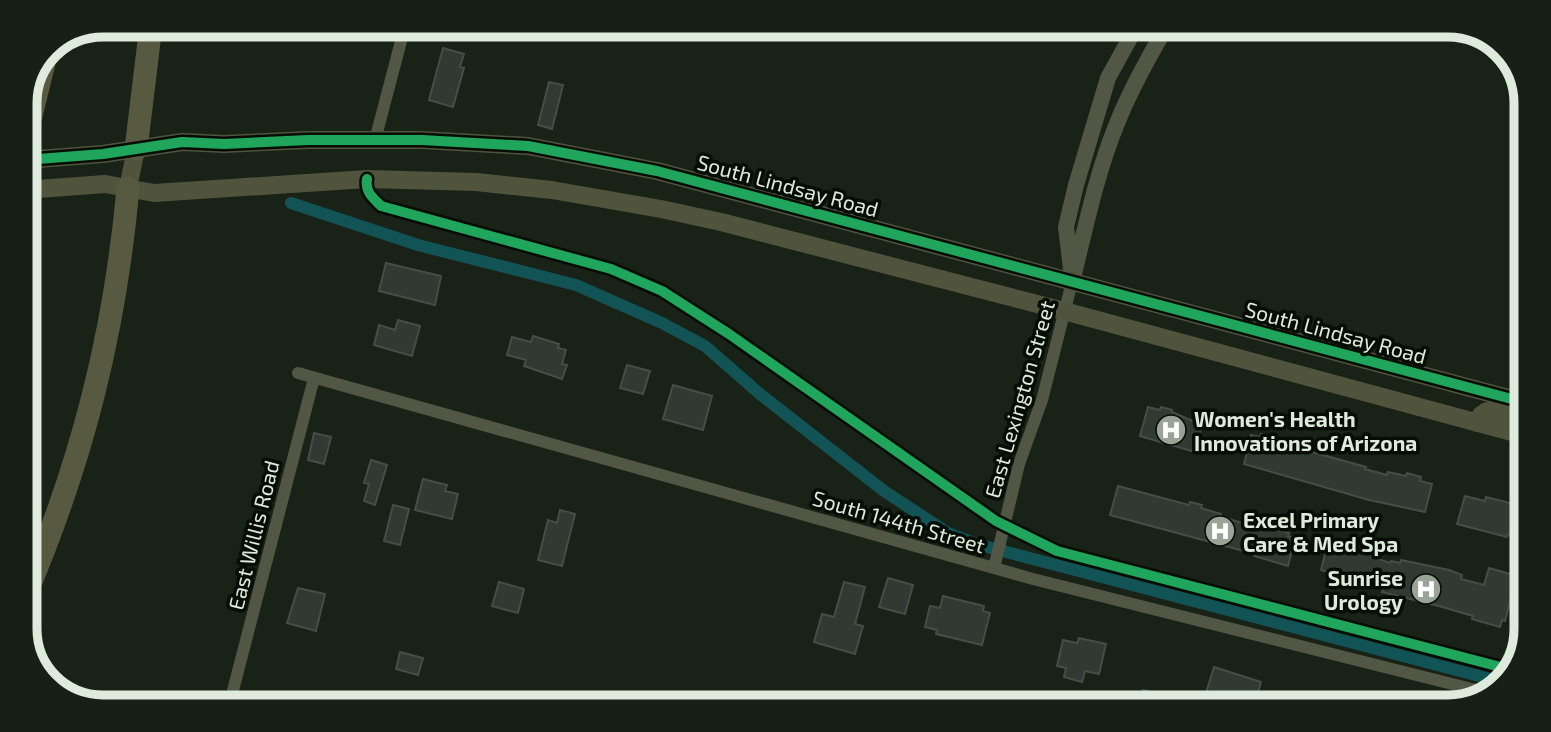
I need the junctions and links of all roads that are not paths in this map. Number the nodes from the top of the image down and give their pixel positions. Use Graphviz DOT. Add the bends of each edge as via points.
graph roads {
  1 [pos="150,37"];
  2 [pos="402,37"];
  3 [pos="1131,37"];
  4 [pos="1160,37"];
  5 [pos="375,140"];
  6 [pos="136,149"];
  7 [pos="37,159"];
  8 [pos="128,188"];
  9 [pos="37,189"];
  10 [pos="1072,282"];
  11 [pos="1064,311"];
  12 [pos="298,373"];
  13 [pos="314,378"];
  14 [pos="1514,400"];
  15 [pos="1514,417"];
  16 [pos="1477,423"];
  17 [pos="1514,433"];
  18 [pos="995,563"];
  19 [pos="37,565"];
  20 [pos="1475,690"];
  21 [pos="232,695"];
  1 -- 6 [label="highway"];
  2 -- 5 [label="street"];
  3 -- 10 [label="street" via="1108,78 1066,227"];
  4 -- 10 [label="street" via="1116,126"];
  5 -- 6 [label="main road, South Lindsay Road" via="182,142"];
  5 -- 10 [label="main road, South Lindsay Road" via="468,141 588,156 829,215"];
  6 -- 7 [label="main road, South Lindsay Road"];
  6 -- 8 [label="main road"];
  8 -- 9 [label="main road" via="105,184"];
  8 -- 11 [label="main road" via="154,193 380,179 476,181 552,190 721,222"];
  8 -- 19 [label="highway" via="124,235 93,404"];
  10 -- 11 [label="street, East Lexington Street"];
  10 -- 14 [label="main road, South Lindsay Road"];
  11 -- 16 [label="main road"];
  11 -- 18 [label="street, East Lexington Street"];
  12 -- 13 [label="street, South 144th Street"];
  13 -- 18 [label="street, South 144th Street"];
  13 -- 21 [label="street, East Willis Road"];
  15 -- 16 [label="main road" via="1487,411"];
  16 -- 17 [label="main road"];
  18 -- 20 [label="street, South 144th Street"];
}
